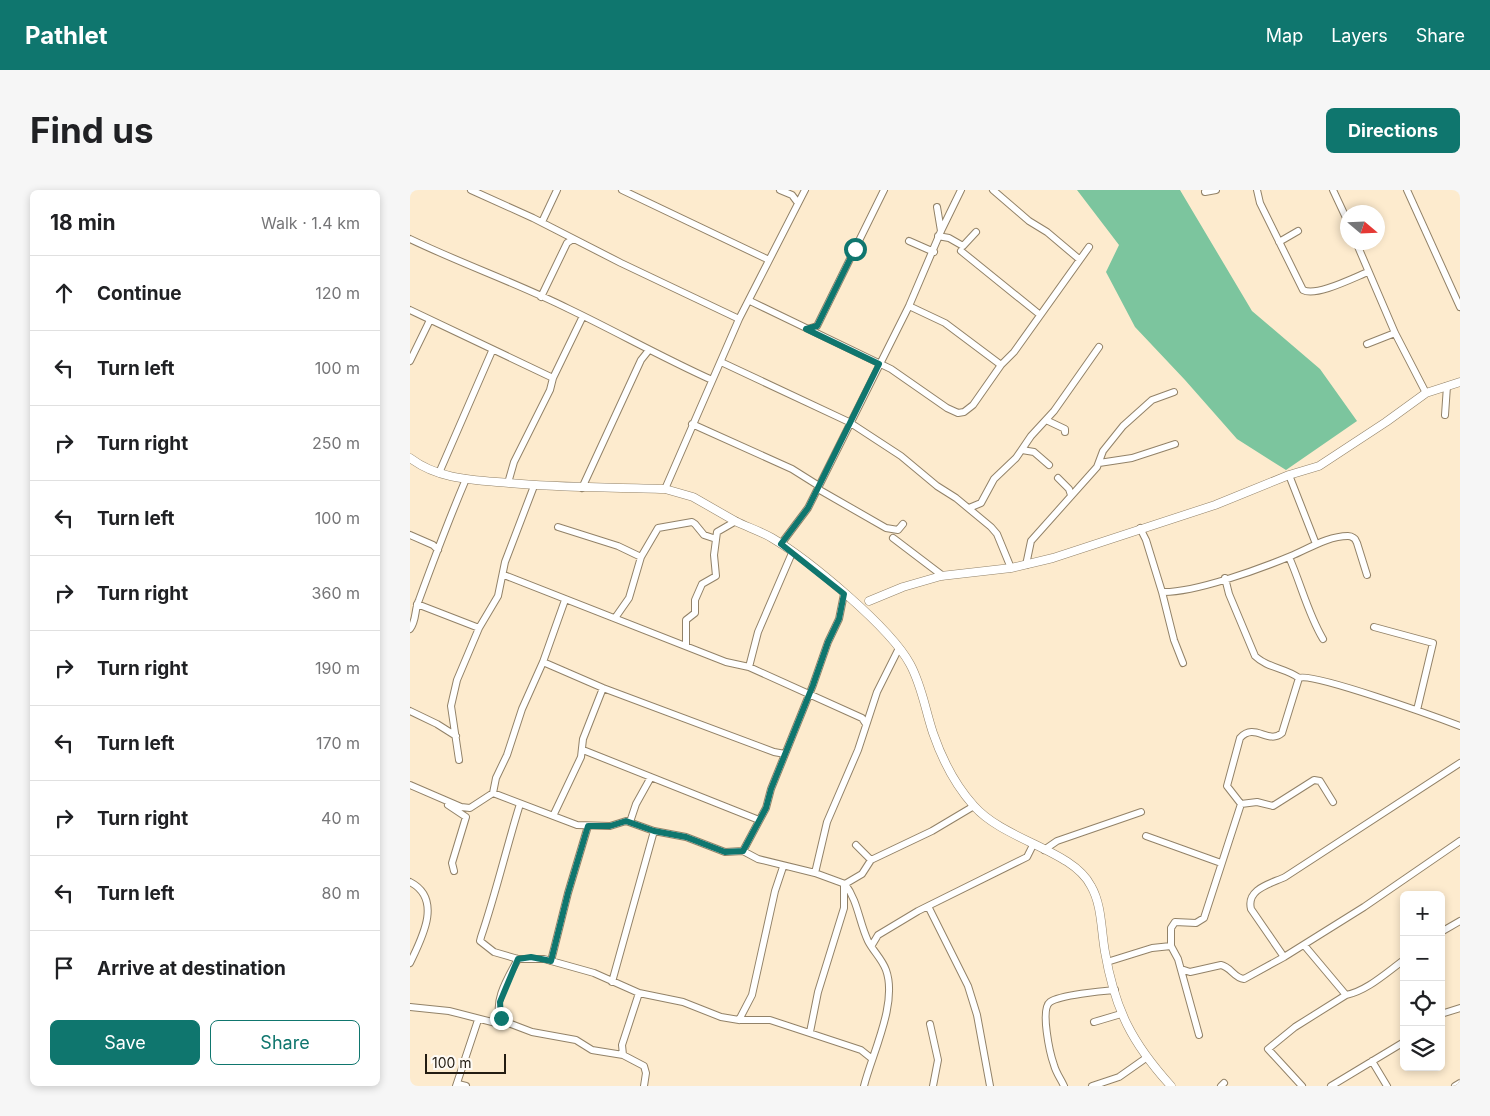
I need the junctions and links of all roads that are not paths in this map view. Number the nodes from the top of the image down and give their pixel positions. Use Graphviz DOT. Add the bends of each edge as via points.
graph roads {
  1 [pos="471,190"];
  2 [pos="557,190"];
  3 [pos="622,190"];
  4 [pos="780,190"];
  5 [pos="804,190"];
  6 [pos="884,190"];
  7 [pos="961,190"];
  8 [pos="993,190"];
  9 [pos="1216,190"];
  10 [pos="1257,190"];
  11 [pos="1407,190"];
  12 [pos="642,191"];
  13 [pos="1335,191"];
  14 [pos="1205,192"];
  15 [pos="636,196"];
  16 [pos="798,203"];
  17 [pos="1341,205"];
  18 [pos="937,207"];
  19 [pos="542,222"];
  20 [pos="1298,231"];
  21 [pos="976,232"];
  22 [pos="940,233"];
  23 [pos="410,239"];
  24 [pos="570,241"];
  25 [pos="909,241"];
  26 [pos="1278,242"];
  27 [pos="1089,246"];
  28 [pos="1359,250"];
  29 [pos="961,251"];
  30 [pos="934,252"];
  31 [pos="1079,259"];
  32 [pos="769,260"];
  33 [pos="1368,272"];
  34 [pos="541,297"];
  35 [pos="750,301"];
  36 [pos="909,306"];
  37 [pos="1460,307"];
  38 [pos="410,310"];
  39 [pos="1039,314"];
  40 [pos="583,316"];
  41 [pos="739,319"];
  42 [pos="430,320"];
  43 [pos="806,329"];
  44 [pos="1395,333"];
  45 [pos="1367,344"];
  46 [pos="1099,347"];
  47 [pos="649,350"];
  48 [pos="492,351"];
  49 [pos="410,361"];
  50 [pos="721,362"];
  51 [pos="879,364"];
  52 [pos="1001,365"];
  53 [pos="553,378"];
  54 [pos="712,380"];
  55 [pos="1460,382"];
  56 [pos="1448,386"];
  57 [pos="1174,392"];
  58 [pos="1426,393"];
  59 [pos="1445,415"];
  60 [pos="1046,420"];
  61 [pos="849,422"];
  62 [pos="692,424"];
  63 [pos="1065,432"];
  64 [pos="1175,444"];
  65 [pos="1022,450"];
  66 [pos="410,458"];
  67 [pos="1099,463"];
  68 [pos="1050,465"];
  69 [pos="439,473"];
  70 [pos="1289,475"];
  71 [pos="1058,478"];
  72 [pos="466,479"];
  73 [pos="508,483"];
  74 [pos="534,486"];
  75 [pos="582,488"];
  76 [pos="818,488"];
  77 [pos="665,489"];
  78 [pos="1071,495"];
  79 [pos="973,509"];
  80 [pos="736,521"];
  81 [pos="903,524"];
  82 [pos="558,527"];
  83 [pos="1140,528"];
  84 [pos="410,535"];
  85 [pos="893,538"];
  86 [pos="716,539"];
  87 [pos="781,544"];
  88 [pos="1316,544"];
  89 [pos="436,548"];
  90 [pos="792,553"];
  91 [pos="1289,557"];
  92 [pos="642,558"];
  93 [pos="1026,565"];
  94 [pos="1010,568"];
  95 [pos="504,575"];
  96 [pos="1367,575"];
  97 [pos="942,576"];
  98 [pos="1225,578"];
  99 [pos="1162,592"];
  100 [pos="844,594"];
  101 [pos="565,600"];
  102 [pos="869,601"];
  103 [pos="417,604"];
  104 [pos="855,604"];
  105 [pos="864,612"];
  106 [pos="615,618"];
  107 [pos="1374,627"];
  108 [pos="479,628"];
  109 [pos="410,629"];
  110 [pos="1323,639"];
  111 [pos="686,645"];
  112 [pos="899,648"];
  113 [pos="543,662"];
  114 [pos="1182,663"];
  115 [pos="749,664"];
  116 [pos="1299,678"];
  117 [pos="603,688"];
  118 [pos="808,694"];
  119 [pos="1417,710"];
  120 [pos="410,711"];
  121 [pos="864,721"];
  122 [pos="1460,726"];
  123 [pos="456,736"];
  124 [pos="583,750"];
  125 [pos="785,754"];
  126 [pos="459,760"];
  127 [pos="1460,763"];
  128 [pos="651,777"];
  129 [pos="410,785"];
  130 [pos="493,793"];
  131 [pos="441,800"];
  132 [pos="1333,802"];
  133 [pos="520,804"];
  134 [pos="1241,804"];
  135 [pos="974,806"];
  136 [pos="1140,812"];
  137 [pos="554,814"];
  138 [pos="759,820"];
  139 [pos="630,822"];
  140 [pos="588,826"];
  141 [pos="654,831"];
  142 [pos="1146,836"];
  143 [pos="1460,841"];
  144 [pos="856,845"];
  145 [pos="1033,845"];
  146 [pos="1044,850"];
  147 [pos="743,851"];
  148 [pos="871,860"];
  149 [pos="1221,862"];
  150 [pos="783,867"];
  151 [pos="454,870"];
  152 [pos="815,873"];
  153 [pos="410,882"];
  154 [pos="843,883"];
  155 [pos="928,906"];
  156 [pos="1460,921"];
  157 [pos="1445,930"];
  158 [pos="872,945"];
  159 [pos="1304,945"];
  160 [pos="1171,946"];
  161 [pos="1284,958"];
  162 [pos="518,959"];
  163 [pos="551,961"];
  164 [pos="1107,962"];
  165 [pos="410,963"];
  166 [pos="1400,964"];
  167 [pos="1181,969"];
  168 [pos="612,982"];
  169 [pos="1115,990"];
  170 [pos="639,993"];
  171 [pos="1346,995"];
  172 [pos="410,1007"];
  173 [pos="1460,1008"];
  174 [pos="1445,1013"];
  175 [pos="1121,1014"];
  176 [pos="501,1018"];
  177 [pos="478,1020"];
  178 [pos="738,1020"];
  179 [pos="1094,1022"];
  180 [pos="930,1024"];
  181 [pos="810,1032"];
  182 [pos="1199,1035"];
  183 [pos="1400,1044"];
  184 [pos="623,1054"];
  185 [pos="871,1058"];
  186 [pos="1146,1058"];
  187 [pos="1372,1061"];
  188 [pos="1460,1083"];
  189 [pos="457,1085"];
  190 [pos="466,1086"];
  191 [pos="644,1086"];
  192 [pos="864,1086"];
  193 [pos="933,1086"];
  194 [pos="990,1086"];
  195 [pos="1064,1086"];
  196 [pos="1092,1086"];
  197 [pos="1171,1086"];
  198 [pos="1302,1086"];
  199 [pos="1331,1086"];
  200 [pos="1387,1086"];
  201 [pos="1455,1086"];
  1 -- 19 [label="street"];
  2 -- 19 [label="street"];
  3 -- 15 [label="street"];
  4 -- 16 [label="street" via="792,195"];
  5 -- 16 [label="street"];
  6 -- 43 [label="street" via="817,326"];
  7 -- 22 [label="street"];
  8 -- 31 [label="street"];
  9 -- 14 [label="street"];
  10 -- 26 [label="street"];
  11 -- 37 [label="street"];
  12 -- 15 [label="street"];
  13 -- 17 [label="street"];
  15 -- 32 [label="street"];
  16 -- 32 [label="street"];
  18 -- 22 [label="street"];
  19 -- 24 [label="street"];
  20 -- 26 [label="street"];
  21 -- 22 [label="street" via="963,246"];
  22 -- 30 [label="street"];
  23 -- 34 [label="street" via="493,273"];
  24 -- 34 [label="street"];
  24 -- 41 [label="street"];
  25 -- 30 [label="street"];
  26 -- 33 [label="street" via="1306,292 1321,290"];
  27 -- 31 [label="street"];
  28 -- 33 [label="street"];
  29 -- 39 [label="street"];
  30 -- 36 [label="street"];
  31 -- 39 [label="street"];
  32 -- 35 [label="street"];
  33 -- 44 [label="street"];
  34 -- 40 [label="street"];
  35 -- 41 [label="street"];
  35 -- 43 [label="street"];
  36 -- 51 [label="street"];
  36 -- 52 [label="street" via="945,323"];
  38 -- 42 [label="street"];
  39 -- 52 [label="street" via="1014,352"];
  40 -- 47 [label="street"];
  40 -- 53 [label="street"];
  41 -- 50 [label="street"];
  42 -- 48 [label="street"];
  42 -- 49 [label="street"];
  43 -- 51 [label="street"];
  44 -- 45 [label="street"];
  44 -- 58 [label="street"];
  46 -- 60 [label="street"];
  47 -- 54 [label="street"];
  47 -- 75 [label="street" via="640,360"];
  48 -- 53 [label="street"];
  48 -- 69 [label="street"];
  50 -- 54 [label="street"];
  50 -- 61 [label="street"];
  51 -- 52 [label="street" via="900,374 958,413 973,404"];
  51 -- 61 [label="street"];
  53 -- 73 [label="street" via="514,462"];
  54 -- 62 [label="street"];
  55 -- 56 [label="street"];
  56 -- 58 [label="street"];
  56 -- 59 [label="street"];
  57 -- 67 [label="street" via="1152,400 1123,426 1103,452"];
  58 -- 70 [label="street" via="1319,466"];
  60 -- 63 [label="street" via="1065,429"];
  60 -- 65 [label="street"];
  61 -- 76 [label="street"];
  61 -- 79 [label="street"];
  62 -- 76 [label="street" via="792,469"];
  62 -- 77 [label="street"];
  64 -- 67 [label="street" via="1132,458"];
  65 -- 68 [label="street" via="1034,452"];
  65 -- 79 [label="street" via="994,479 981,503"];
  66 -- 69 [label="street"];
  67 -- 78 [label="street"];
  69 -- 72 [label="street"];
  70 -- 83 [label="street" via="1215,505"];
  70 -- 88 [label="street"];
  71 -- 78 [label="street"];
  72 -- 73 [label="street"];
  72 -- 89 [label="street"];
  73 -- 74 [label="street"];
  74 -- 75 [label="street"];
  74 -- 95 [label="street"];
  75 -- 77 [label="street"];
  76 -- 81 [label="street" via="886,528 898,530"];
  76 -- 87 [label="street" via="808,508"];
  77 -- 80 [label="street" via="694,497"];
  78 -- 93 [label="street" via="1031,542"];
  79 -- 94 [label="street" via="996,534"];
  80 -- 86 [label="street" via="720,529"];
  80 -- 87 [label="street"];
  82 -- 92 [label="street" via="618,546"];
  83 -- 93 [label="street"];
  83 -- 99 [label="street"];
  84 -- 89 [label="street"];
  85 -- 97 [label="street"];
  86 -- 92 [label="street" via="704,535 692,522 663,527 655,531"];
  86 -- 111 [label="street" via="716,576 702,584 698,591 695,613 686,620"];
  87 -- 90 [label="street"];
  88 -- 91 [label="street"];
  88 -- 96 [label="street" via="1351,536 1357,543"];
  89 -- 103 [label="street"];
  90 -- 100 [label="street"];
  90 -- 115 [label="street" via="758,632"];
  91 -- 98 [label="street"];
  91 -- 110 [label="street"];
  92 -- 106 [label="street" via="629,598"];
  93 -- 94 [label="street"];
  94 -- 97 [label="street"];
  95 -- 101 [label="street"];
  95 -- 108 [label="street" via="498,596"];
  97 -- 102 [label="street"];
  98 -- 99 [label="street" via="1185,590"];
  98 -- 116 [label="street" via="1255,656 1263,664"];
  99 -- 114 [label="street"];
  100 -- 104 [label="street"];
  100 -- 118 [label="street" via="839,619"];
  101 -- 106 [label="street"];
  101 -- 113 [label="street"];
  102 -- 104 [label="street"];
  102 -- 105 [label="street"];
  103 -- 108 [label="street"];
  103 -- 109 [label="street"];
  104 -- 105 [label="street"];
  105 -- 112 [label="street"];
  106 -- 111 [label="street"];
  107 -- 119 [label="street" via="1433,643"];
  108 -- 123 [label="street" via="452,699"];
  111 -- 115 [label="street" via="726,662 742,666"];
  112 -- 121 [label="street"];
  112 -- 135 [label="street" via="916,677 949,772"];
  113 -- 117 [label="street"];
  113 -- 130 [label="street" via="522,709"];
  115 -- 118 [label="street"];
  116 -- 119 [label="street" via="1306,676"];
  116 -- 134 [label="street" via="1282,733 1270,737 1254,731 1240,738 1228,786"];
  117 -- 124 [label="street" via="583,739"];
  117 -- 125 [label="street"];
  118 -- 121 [label="street"];
  118 -- 125 [label="street"];
  119 -- 122 [label="street"];
  120 -- 123 [label="street"];
  121 -- 152 [label="street" via="858,750 827,822"];
  123 -- 126 [label="street"];
  124 -- 128 [label="street"];
  124 -- 137 [label="street"];
  125 -- 138 [label="street"];
  127 -- 161 [label="street" via="1252,894 1249,901 1251,910"];
  128 -- 138 [label="street"];
  128 -- 139 [label="street"];
  129 -- 131 [label="street"];
  130 -- 131 [label="street" via="470,808"];
  130 -- 133 [label="street"];
  131 -- 151 [label="street" via="466,817 452,863"];
  132 -- 134 [label="street" via="1318,780 1306,784 1273,806 1257,802"];
  133 -- 137 [label="street"];
  133 -- 162 [label="street" via="480,942 494,952"];
  134 -- 149 [label="street"];
  135 -- 145 [label="street" via="1001,829"];
  135 -- 148 [label="street"];
  136 -- 146 [label="street" via="1057,841"];
  137 -- 140 [label="street" via="566,821"];
  138 -- 147 [label="street"];
  139 -- 140 [label="street" via="622,820 610,826"];
  139 -- 141 [label="street"];
  140 -- 163 [label="street"];
  141 -- 147 [label="street" via="686,837 725,852"];
  141 -- 168 [label="street"];
  142 -- 149 [label="street"];
  143 -- 159 [label="street"];
  144 -- 148 [label="street"];
  145 -- 146 [label="street"];
  145 -- 155 [label="street" via="1026,857"];
  146 -- 164 [label="street" via="1078,869 1092,887 1098,901"];
  147 -- 150 [label="street"];
  148 -- 154 [label="street" via="862,874"];
  149 -- 160 [label="street" via="1204,918 1196,923 1175,922 1171,928"];
  150 -- 152 [label="street"];
  150 -- 178 [label="street" via="752,995"];
  152 -- 154 [label="street"];
  153 -- 165 [label="street" via="424,894 428,904 420,941"];
  154 -- 158 [label="street" via="852,893"];
  154 -- 181 [label="street" via="844,908 818,992"];
  155 -- 158 [label="street" via="878,936"];
  155 -- 194 [label="street" via="968,986 977,1015"];
  156 -- 157 [label="street"];
  158 -- 185 [label="street" via="887,971 890,989 882,1030"];
  159 -- 161 [label="street"];
  159 -- 171 [label="street"];
  160 -- 164 [label="street" via="1152,948"];
  160 -- 167 [label="street"];
  161 -- 167 [label="street" via="1244,979 1221,965 1190,972"];
  162 -- 163 [label="street" via="531,957"];
  162 -- 176 [label="street" via="500,1002"];
  163 -- 168 [label="street"];
  164 -- 169 [label="street"];
  166 -- 171 [label="street" via="1354,994"];
  167 -- 182 [label="street"];
  168 -- 170 [label="street"];
  169 -- 175 [label="street"];
  169 -- 195 [label="street" via="1055,1000 1046,1008 1053,1063"];
  170 -- 178 [label="street" via="682,1002"];
  170 -- 184 [label="street" via="622,1045"];
  171 -- 198 [label="street" via="1295,1027 1268,1049"];
  172 -- 177 [label="street" via="449,1011"];
  173 -- 174 [label="street"];
  175 -- 179 [label="street"];
  175 -- 186 [label="street"];
  176 -- 177 [label="street" via="496,1023"];
  176 -- 184 [label="street" via="506,1024 522,1029 576,1040 592,1050"];
  177 -- 189 [label="street"];
  178 -- 181 [label="street" via="770,1020"];
  180 -- 193 [label="street" via="938,1060"];
  181 -- 185 [label="street" via="861,1050"];
  183 -- 187 [label="street"];
  184 -- 191 [label="street" via="644,1066"];
  185 -- 192 [label="street"];
  186 -- 196 [label="street" via="1120,1077"];
  186 -- 197 [label="street"];
  187 -- 199 [label="street"];
  187 -- 200 [label="street"];
  188 -- 201 [label="street"];
  189 -- 190 [label="street"];
}
